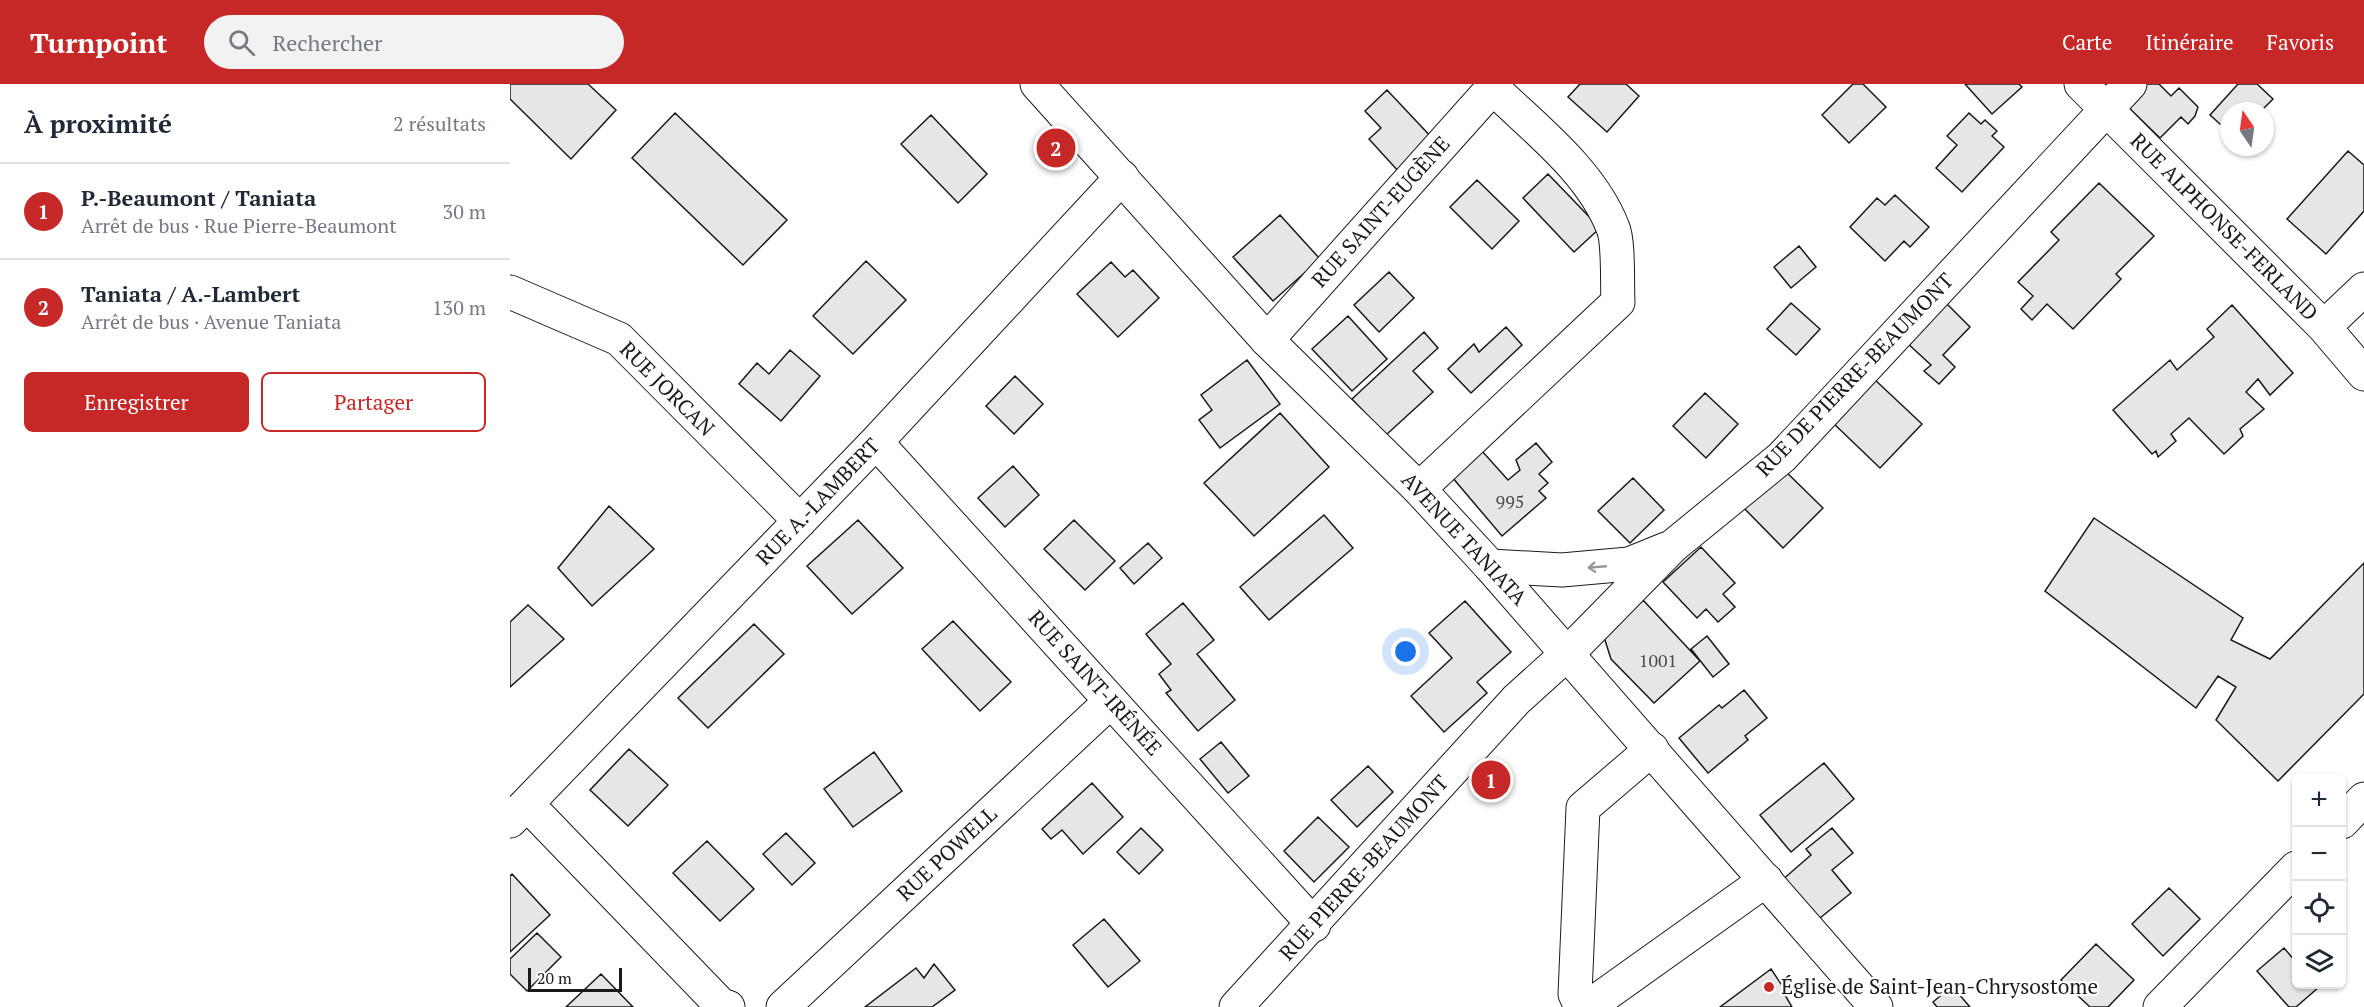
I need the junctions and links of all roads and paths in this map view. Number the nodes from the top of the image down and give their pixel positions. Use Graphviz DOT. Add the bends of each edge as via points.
graph roads {
  1 [pos="1037,84"];
  2 [pos="2081,84"];
  3 [pos="2130,84"];
  4 [pos="1494,86"];
  5 [pos="2106,109"];
  6 [pos="1122,177"];
  7 [pos="2364,289"];
  8 [pos="510,292"];
  9 [pos="2324,327"];
  10 [pos="1267,340"];
  11 [pos="2364,374"];
  12 [pos="876,442"];
  13 [pos="1419,489"];
  14 [pos="800,521"];
  15 [pos="1673,546"];
  16 [pos="1490,566"];
  17 [pos="1568,653"];
  18 [pos="1111,701"];
  19 [pos="1652,749"];
  20 [pos="2364,799"];
  21 [pos="519,813"];
  22 [pos="2346,818"];
  23 [pos="2292,872"];
  24 [pos="1766,880"];
  25 [pos="1314,925"];
  26 [pos="728,1007"];
  27 [pos="783,1007"];
  28 [pos="1236,1007"];
  29 [pos="1581,1007"];
  30 [pos="1588,1007"];
  31 [pos="1876,1007"];
  32 [pos="2160,1007"];
  1 -- 6 [label="street, AVENUE TANIATA"];
  2 -- 5 [label="street, RUE ALPHONSE-FERLAND"];
  3 -- 5 [label="street, RUE DE PIERRE-BEAUMONT"];
  4 -- 10 [label="street, RUE SAINT-EUGÈNE"];
  4 -- 13 [label="street" via="1571,164 1595,195 1614,230 1618,302"];
  5 -- 9 [label="street, RUE ALPHONSE-FERLAND"];
  5 -- 15 [label="street, RUE DE PIERRE-BEAUMONT" via="1782,457"];
  6 -- 10 [label="street, AVENUE TANIATA"];
  6 -- 12 [label="street, RUE A.-LAMBERT"];
  7 -- 9 [label="street"];
  8 -- 14 [label="street, RUE JORCAN" via="619,339"];
  9 -- 11 [label="street, RUE ALPHONSE-FERLAND"];
  10 -- 13 [label="street, AVENUE TANIATA"];
  12 -- 14 [label="street, RUE A.-LAMBERT"];
  12 -- 18 [label="street, RUE SAINT-IRÉNÉE"];
  13 -- 16 [label="street, AVENUE TANIATA"];
  14 -- 21 [label="street, RUE A.-LAMBERT"];
  15 -- 16 [label="street, one-way" via="1629,564 1562,570"];
  15 -- 17 [label="street, RUE DE PIERRE-BEAUMONT"];
  16 -- 17 [label="street, AVENUE TANIATA"];
  17 -- 19 [label="street, AVENUE TANIATA"];
  17 -- 25 [label="street, RUE PIERRE-BEAUMONT" via="1516,700"];
  18 -- 25 [label="street, RUE SAINT-IRÉNÉE"];
  18 -- 27 [label="street, RUE POWELL"];
  19 -- 24 [label="street, AVENUE TANIATA"];
  19 -- 29 [label="street" via="1583,808 1575,994"];
  20 -- 22 [label="street"];
  21 -- 26 [label="street"];
  23 -- 32 [label="street"];
  24 -- 30 [label="street"];
  24 -- 31 [label="street, AVENUE TANIATA"];
  25 -- 28 [label="street, RUE PIERRE-BEAUMONT"];
}
